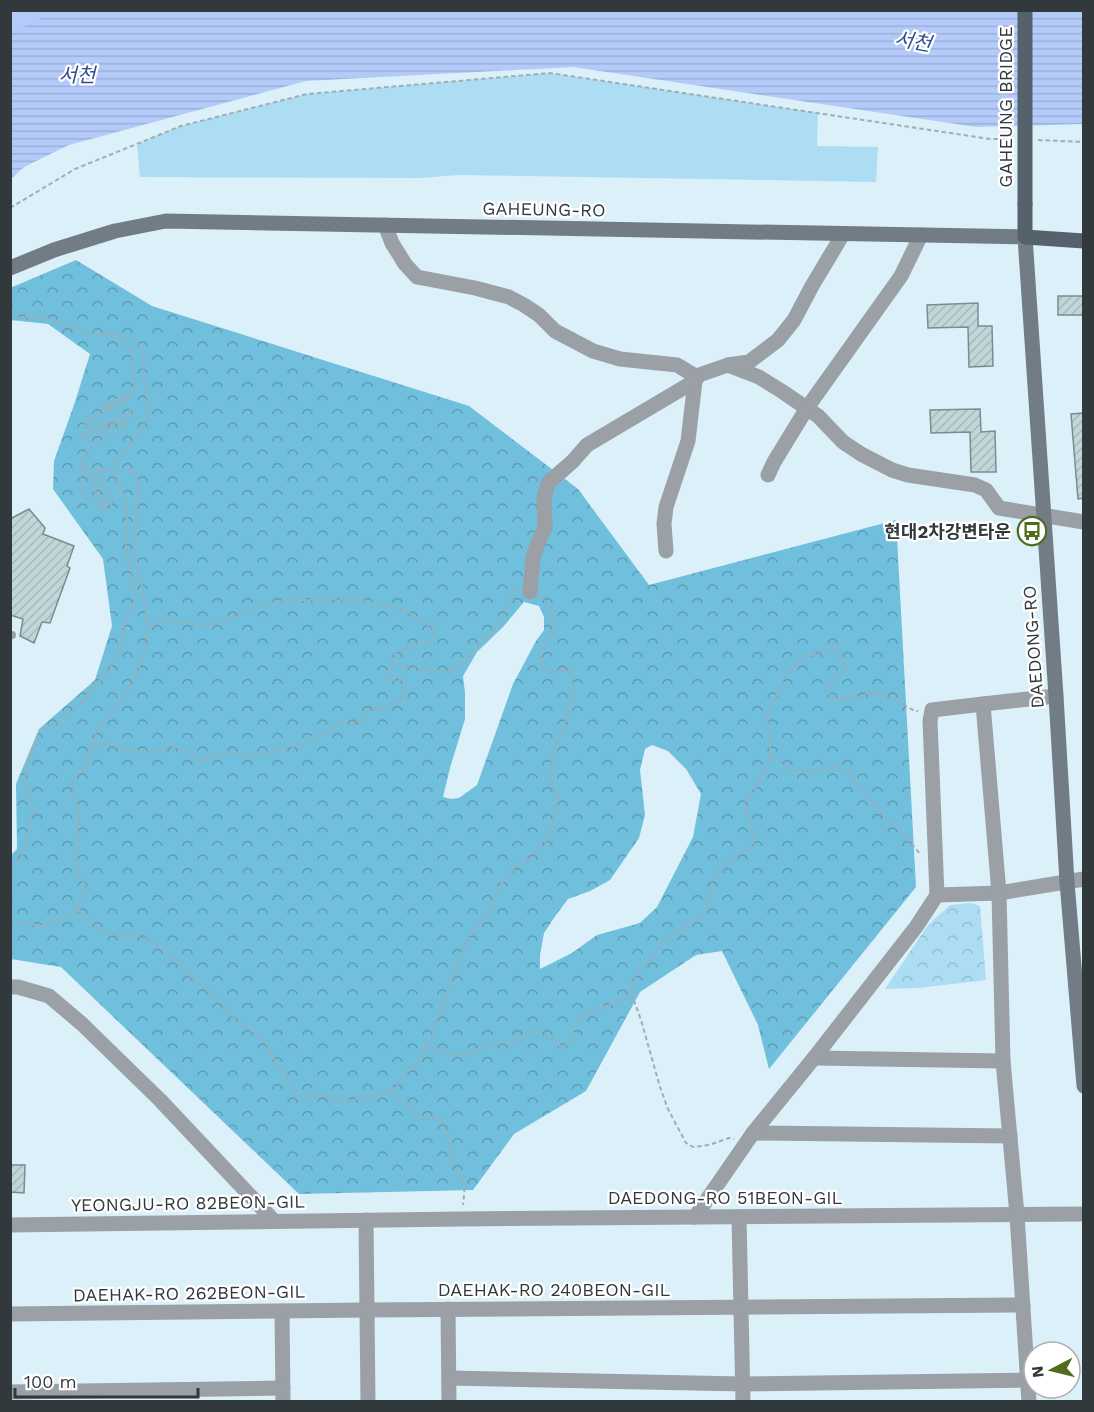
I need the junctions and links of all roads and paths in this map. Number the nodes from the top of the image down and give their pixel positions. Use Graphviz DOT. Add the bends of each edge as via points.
graph roads {
  1 [pos="1025,10"];
  2 [pos="1013,140"];
  3 [pos="1037,140"];
  4 [pos="1083,142"];
  5 [pos="1025,204"];
  6 [pos="10,208"];
  7 [pos="385,225"];
  8 [pos="843,234"];
  9 [pos="921,236"];
  10 [pos="1025,237"];
  11 [pos="1083,241"];
  12 [pos="10,268"];
  13 [pos="10,320"];
  14 [pos="110,333"];
  15 [pos="728,365"];
  16 [pos="696,379"];
  17 [pos="807,408"];
  18 [pos="768,475"];
  19 [pos="1044,516"];
  20 [pos="1083,522"];
  21 [pos="666,551"];
  22 [pos="530,592"];
  23 [pos="149,627"];
  24 [pos="395,662"];
  25 [pos="1056,696"];
  26 [pos="983,704"];
  27 [pos="932,710"];
  28 [pos="92,744"];
  29 [pos="771,756"];
  30 [pos="922,858"];
  31 [pos="10,865"];
  32 [pos="1083,879"];
  33 [pos="1067,882"];
  34 [pos="999,893"];
  35 [pos="937,895"];
  36 [pos="79,911"];
  37 [pos="10,922"];
  38 [pos="10,987"];
  39 [pos="632,995"];
  40 [pos="424,1047"];
  41 [pos="814,1058"];
  42 [pos="1003,1061"];
  43 [pos="1083,1086"];
  44 [pos="392,1090"];
  45 [pos="1010,1136"];
  46 [pos="750,1138"];
  47 [pos="1083,1214"];
  48 [pos="1017,1215"];
  49 [pos="695,1217"];
  50 [pos="739,1217"];
  51 [pos="461,1219"];
  52 [pos="366,1220"];
  53 [pos="274,1221"];
  54 [pos="10,1225"];
  55 [pos="1023,1305"];
  56 [pos="741,1307"];
  57 [pos="448,1309"];
  58 [pos="367,1310"];
  59 [pos="282,1311"];
  60 [pos="10,1314"];
  61 [pos="1025,1340"];
  62 [pos="448,1378"];
  63 [pos="1022,1380"];
  64 [pos="743,1384"];
  65 [pos="10,1392"];
  66 [pos="283,1395"];
  67 [pos="368,1401"];
  68 [pos="449,1401"];
  69 [pos="743,1401"];
  1 -- 5 [label="main road, GAHEUNG BRIDGE, bridge"];
  2 -- 6 [label="path" via="550,73 307,94 181,126 75,169"];
  3 -- 4 [label="path"];
  5 -- 10 [label="main road, DAEDONG-RO"];
  7 -- 8 [label="main road, GAHEUNG-RO"];
  7 -- 12 [label="main road, GAHEUNG-RO" via="166,221 115,231"];
  7 -- 16 [label="street" via="400,257 417,277 509,297 562,335 594,351 677,365"];
  8 -- 9 [label="main road, GAHEUNG-RO"];
  8 -- 15 [label="street" via="794,320 778,340 748,362"];
  9 -- 10 [label="main road, GAHEUNG-RO"];
  9 -- 17 [label="street" via="901,276"];
  10 -- 11 [label="main road, GAHEUNG-RO"];
  10 -- 19 [label="main road, DAEDONG-RO"];
  13 -- 14 [label="path" via="43,317 82,332"];
  14 -- 23 [label="path" via="139,344 144,353 142,372 148,418 116,462 116,470 135,472 138,480 135,555"];
  14 -- 31 [label="path" via="112,339 131,351 134,388 101,410 131,398 83,424 107,423 128,411 133,415 83,434 88,439 118,424 128,426 94,444 83,457 80,482 86,498 106,509 85,469 90,468 108,504 113,501 97,469 110,471 117,478 127,505 126,547 135,591 120,654 113,665 66,717 39,732 24,781 33,810 24,852 17,863"];
  15 -- 16 [label="street"];
  15 -- 17 [label="street" via="759,377"];
  16 -- 21 [label="street" via="688,441 663,524"];
  16 -- 22 [label="street" via="587,445 548,483 545,527 533,558"];
  17 -- 18 [label="street"];
  17 -- 19 [label="street" via="843,442 892,470 975,485 986,490 999,508"];
  19 -- 20 [label="street"];
  19 -- 25 [label="main road, DAEDONG-RO"];
  22 -- 24 [label="path" via="514,591 499,625 453,669 441,672"];
  22 -- 40 [label="path" via="540,594 554,626 543,648 543,666 551,673 569,669 575,688 550,767 557,796 554,819 545,843 500,884 487,917 466,942 441,1013"];
  23 -- 24 [label="path" via="167,620 210,626 278,602 360,601 405,610 434,629 434,636 426,644 394,653"];
  23 -- 28 [label="path" via="143,656 129,688 97,730"];
  24 -- 28 [label="path" via="387,675 406,684 400,701 365,710 364,720 344,721 303,744 258,755 221,753 199,761 192,753 175,747 133,752 109,744"];
  25 -- 26 [label="street"];
  25 -- 33 [label="main road, DAEDONG-RO"];
  26 -- 27 [label="street"];
  26 -- 34 [label="street"];
  27 -- 29 [label="path" via="915,711 880,693 845,701 831,698 830,684 847,666 834,646 804,656 782,683 767,715"];
  27 -- 35 [label="street"];
  28 -- 36 [label="path" via="85,766 72,784 79,810 76,866 86,886"];
  29 -- 30 [label="path" via="793,771 815,772 835,767 847,770"];
  29 -- 39 [label="path" via="745,802 755,836 752,845 715,876 702,917 662,941 660,949 636,975"];
  32 -- 33 [label="street"];
  33 -- 34 [label="street"];
  33 -- 43 [label="main road, DAEDONG-RO"];
  34 -- 35 [label="street"];
  34 -- 42 [label="street"];
  35 -- 41 [label="street"];
  36 -- 37 [label="path" via="40,927"];
  36 -- 44 [label="path" via="103,932 143,937 177,962 227,1013 267,1044 296,1095 349,1101"];
  38 -- 53 [label="street" via="49,996 82,1024"];
  39 -- 40 [label="path" via="581,1016 563,1048 550,1037 530,1032 513,1042 490,1045 462,1056"];
  39 -- 46 [label="path" via="668,1109 686,1143 693,1147 729,1138"];
  40 -- 44 [label="path" via="420,1062"];
  41 -- 42 [label="street"];
  41 -- 46 [label="street"];
  42 -- 45 [label="street"];
  44 -- 51 [label="path" via="415,1114 441,1119 450,1143 452,1164 465,1183"];
  45 -- 46 [label="street"];
  45 -- 48 [label="street"];
  46 -- 49 [label="street"];
  47 -- 48 [label="street, DAEDONG-RO 51BEON-GIL"];
  48 -- 50 [label="street, DAEDONG-RO 51BEON-GIL"];
  48 -- 55 [label="street"];
  49 -- 50 [label="street, DAEDONG-RO 51BEON-GIL"];
  49 -- 51 [label="street, DAEDONG-RO 51BEON-GIL"];
  50 -- 56 [label="street"];
  51 -- 52 [label="street, DAEDONG-RO 51BEON-GIL"];
  52 -- 53 [label="street, YEONGJU-RO 82BEON-GIL"];
  52 -- 58 [label="street"];
  53 -- 54 [label="street, YEONGJU-RO 82BEON-GIL"];
  55 -- 56 [label="street, DAEHAK-RO 240BEON-GIL"];
  55 -- 61 [label="street"];
  56 -- 57 [label="street, DAEHAK-RO 240BEON-GIL"];
  56 -- 64 [label="street"];
  57 -- 58 [label="street, DAEHAK-RO 240BEON-GIL"];
  57 -- 62 [label="street"];
  58 -- 59 [label="street, DAEHAK-RO 262BEON-GIL"];
  58 -- 67 [label="street"];
  59 -- 60 [label="street, DAEHAK-RO 262BEON-GIL"];
  59 -- 66 [label="street"];
  62 -- 64 [label="street"];
  62 -- 68 [label="street"];
  63 -- 64 [label="street"];
  64 -- 69 [label="street"];
  65 -- 66 [label="street"];
}
